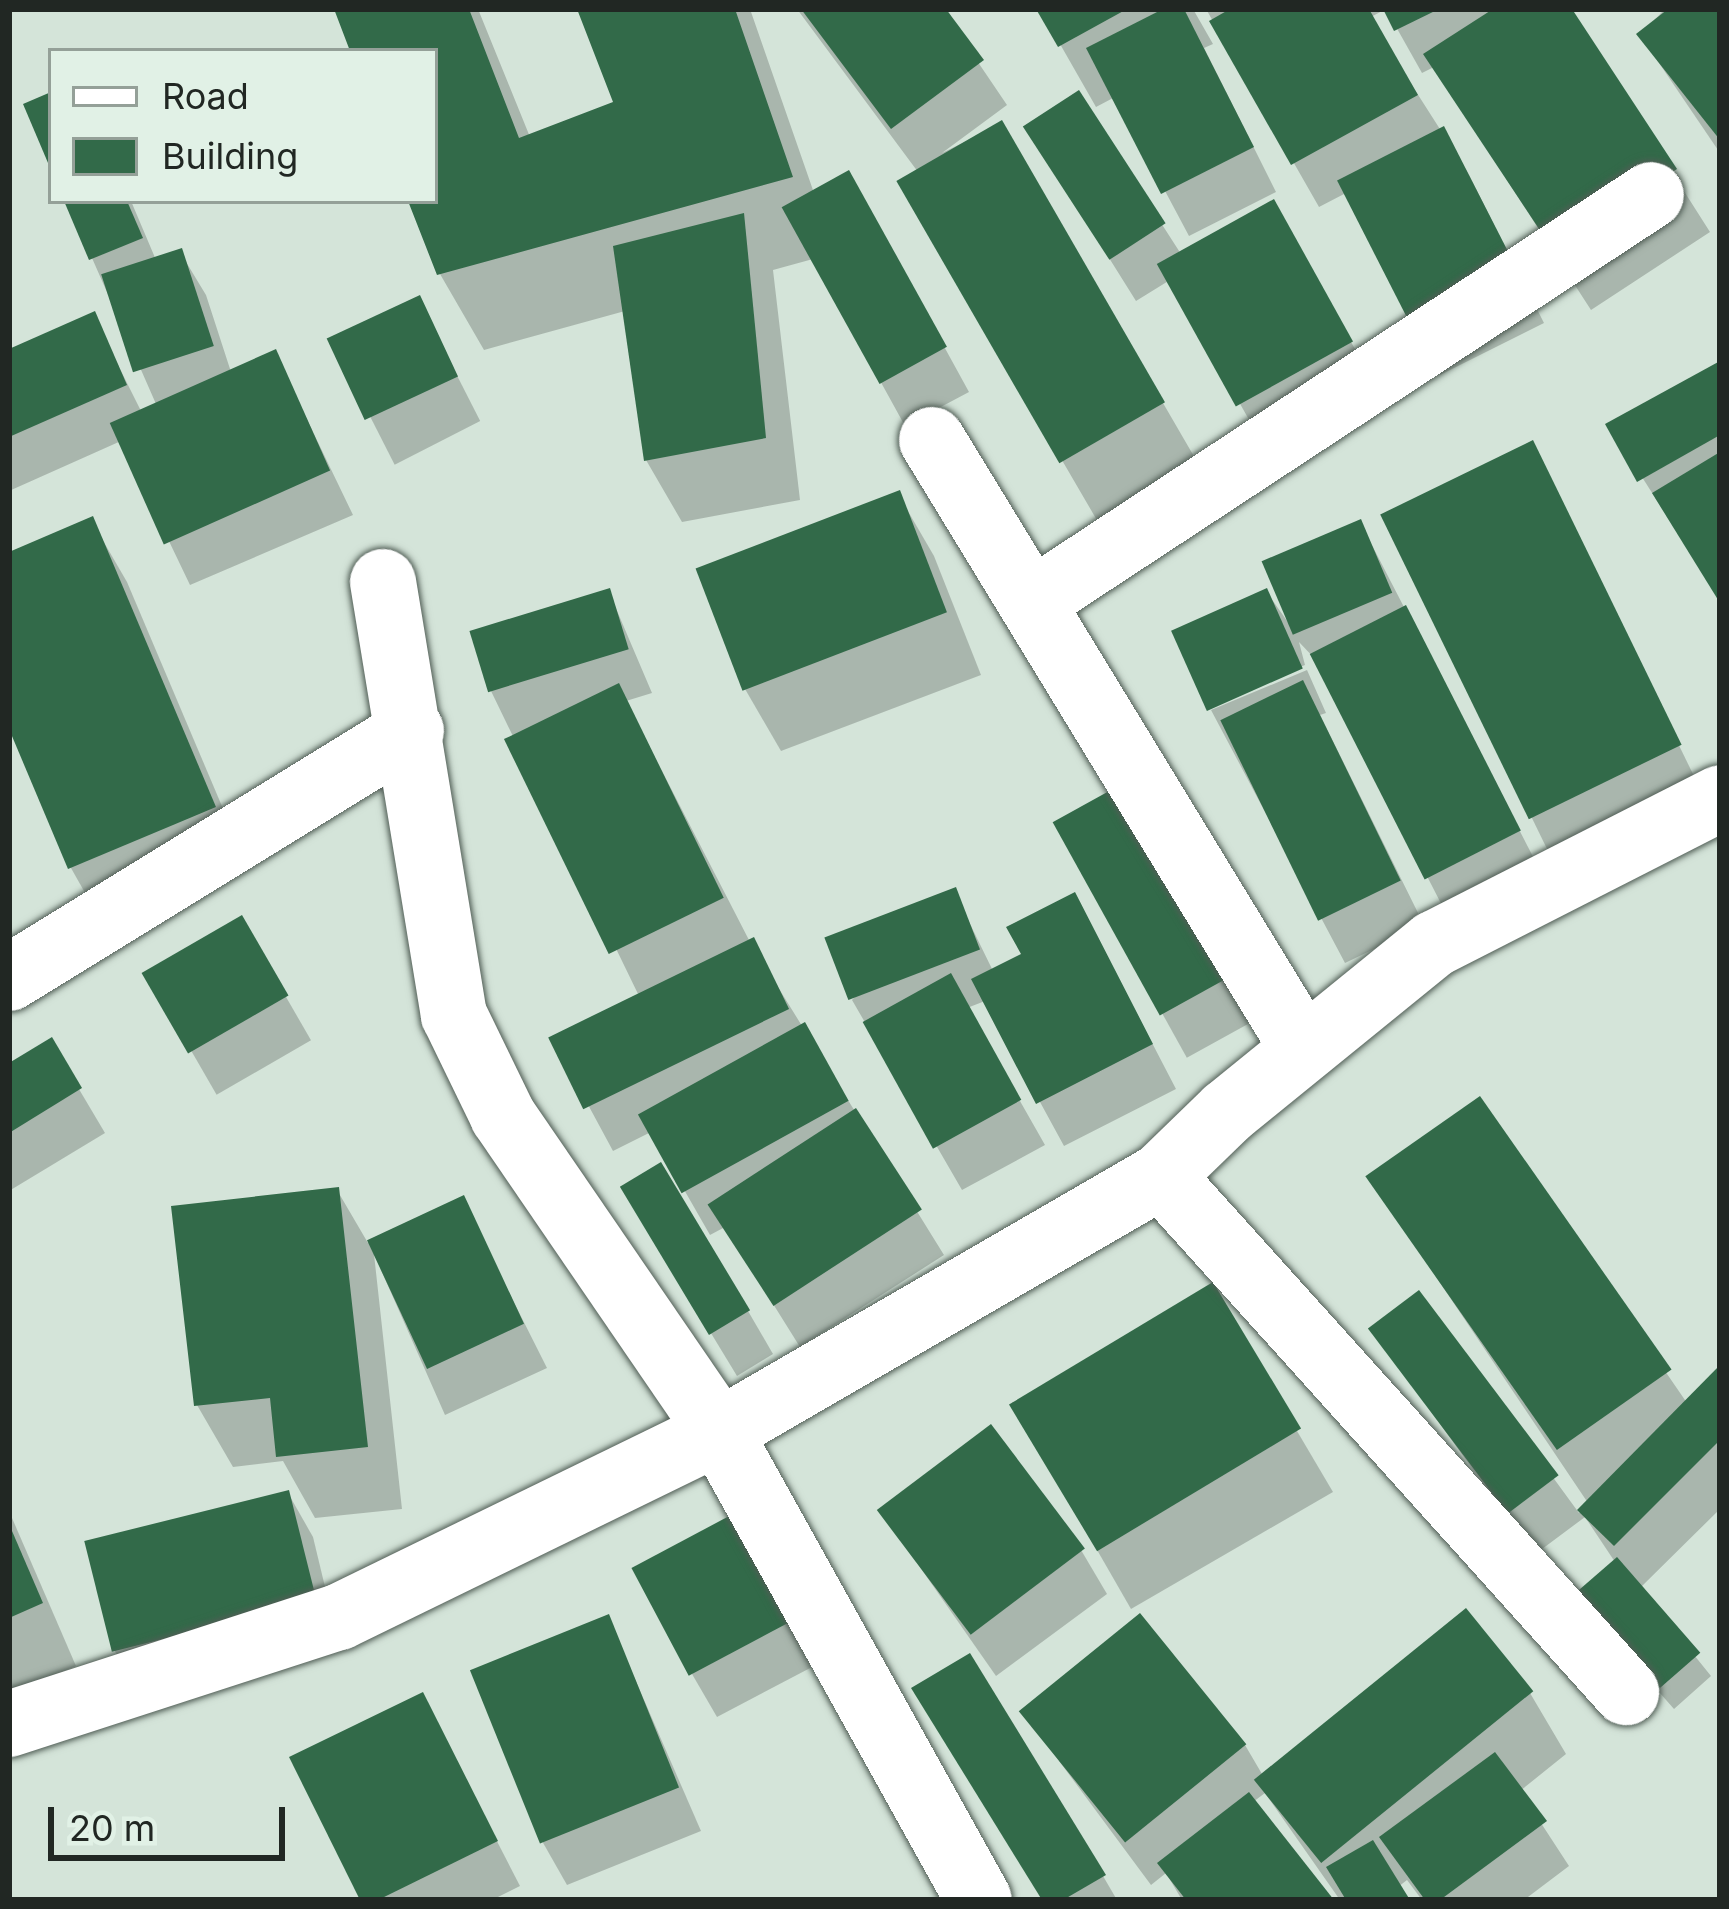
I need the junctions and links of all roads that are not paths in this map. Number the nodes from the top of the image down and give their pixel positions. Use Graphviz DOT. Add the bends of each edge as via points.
graph roads {
  1 [pos="1651,194"];
  2 [pos="932,440"];
  3 [pos="382,582"];
  4 [pos="1034,600"];
  5 [pos="411,731"];
  6 [pos="1720,798"];
  7 [pos="9,978"];
  8 [pos="1303,1048"];
  9 [pos="1161,1176"];
  10 [pos="719,1432"];
  11 [pos="1626,1692"];
  12 [pos="9,1724"];
  13 [pos="979,1900"];
  1 -- 4 [label="street"];
  2 -- 4 [label="street"];
  3 -- 5 [label="street"];
  4 -- 8 [label="street"];
  5 -- 7 [label="street"];
  5 -- 10 [label="street" via="454,1015 503,1116"];
  6 -- 8 [label="street" via="1434,944"];
  8 -- 9 [label="street"];
  9 -- 10 [label="street"];
  9 -- 11 [label="street"];
  10 -- 12 [label="street" via="339,1617"];
  10 -- 13 [label="street"];
}
